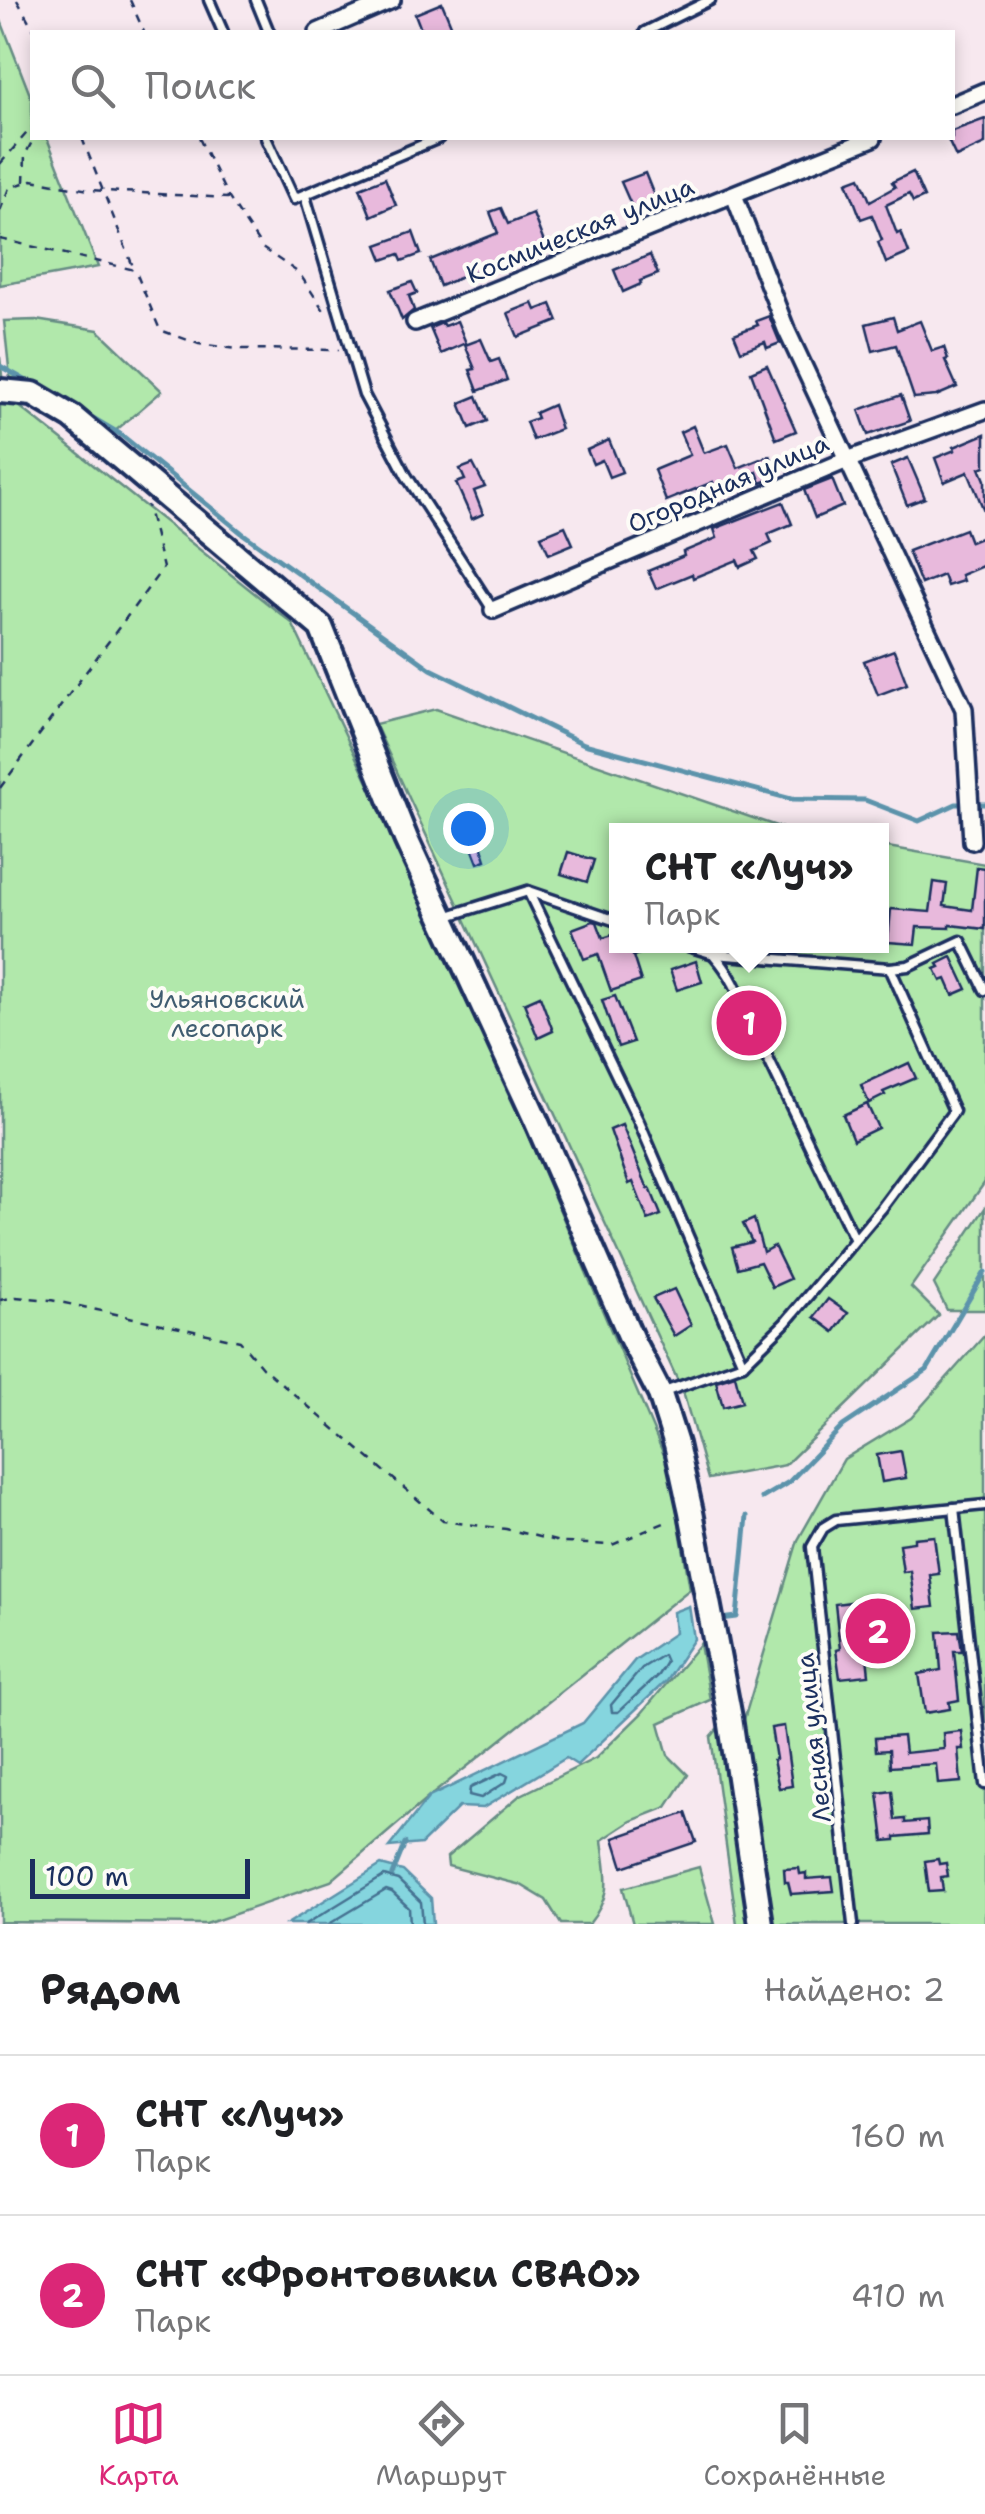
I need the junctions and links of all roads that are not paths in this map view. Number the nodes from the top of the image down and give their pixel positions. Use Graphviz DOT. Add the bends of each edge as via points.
graph roads {
  1 [pos="208,0"];
  2 [pos="256,0"];
  3 [pos="392,0"];
  4 [pos="710,0"];
  5 [pos="222,30"];
  6 [pos="268,30"];
  7 [pos="323,30"];
  8 [pos="649,30"];
  9 [pos="985,92"];
  10 [pos="955,104"];
  11 [pos="267,140"];
  12 [pos="434,140"];
  13 [pos="868,140"];
  14 [pos="734,195"];
  15 [pos="304,196"];
  16 [pos="415,322"];
  17 [pos="0,391"];
  18 [pos="985,410"];
  19 [pos="846,460"];
  20 [pos="493,610"];
  21 [pos="972,841"];
  22 [pos="528,891"];
  23 [pos="442,918"];
  24 [pos="609,919"];
  25 [pos="711,953"];
  26 [pos="714,954"];
  27 [pos="890,968"];
  28 [pos="985,990"];
  29 [pos="854,1238"];
  30 [pos="743,1364"];
  31 [pos="660,1394"];
  32 [pos="985,1505"];
  33 [pos="954,1508"];
  34 [pos="985,1784"];
  35 [pos="761,1924"];
  36 [pos="854,1924"];
  1 -- 5 [label="lane"];
  2 -- 6 [label="lane"];
  3 -- 7 [label="street"];
  4 -- 8 [label="lane"];
  9 -- 10 [label="street"];
  11 -- 15 [label="lane" via="294,199"];
  12 -- 15 [label="lane"];
  13 -- 14 [label="street, Космическая улица"];
  14 -- 16 [label="street, Космическая улица"];
  14 -- 19 [label="street"];
  15 -- 20 [label="lane" via="364,395 406,476"];
  17 -- 23 [label="street" via="33,394 72,417 321,626"];
  18 -- 19 [label="street, Огородная улица"];
  19 -- 20 [label="street, Огородная улица"];
  19 -- 21 [label="street" via="964,709"];
  22 -- 23 [label="lane"];
  22 -- 24 [label="lane"];
  22 -- 30 [label="lane" via="640,1122"];
  23 -- 31 [label="street"];
  25 -- 26 [label="lane"];
  26 -- 27 [label="lane"];
  26 -- 29 [label="lane" via="736,986"];
  27 -- 28 [label="lane" via="961,941"];
  27 -- 29 [label="lane" via="954,1112"];
  29 -- 30 [label="lane"];
  30 -- 31 [label="lane"];
  31 -- 35 [label="street" via="691,1512"];
  32 -- 33 [label="lane"];
  33 -- 34 [label="lane"];
  33 -- 36 [label="lane, Лесная улица" via="836,1520 812,1547"];
}
